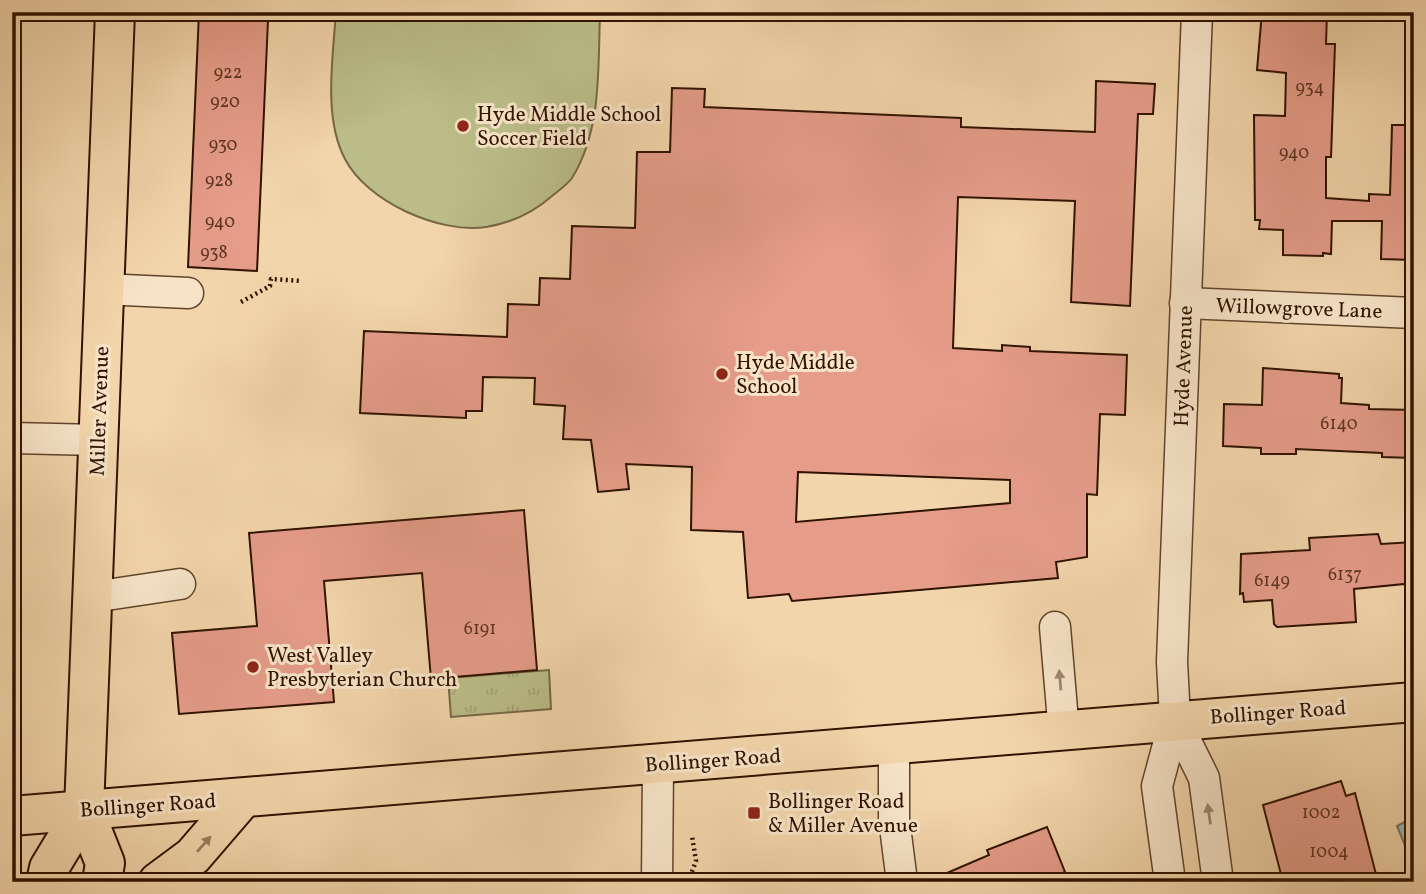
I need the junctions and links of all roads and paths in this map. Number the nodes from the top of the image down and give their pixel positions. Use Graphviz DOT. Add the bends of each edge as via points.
graph roads {
  1 [pos="115,12"];
  2 [pos="1196,12"];
  3 [pos="302,281"];
  4 [pos="103,289"];
  5 [pos="188,293"];
  6 [pos="242,302"];
  7 [pos="1185,303"];
  8 [pos="1414,313"];
  9 [pos="12,438"];
  10 [pos="98,440"];
  11 [pos="180,584"];
  12 [pos="93,597"];
  13 [pos="1055,626"];
  14 [pos="1414,702"];
  15 [pos="1175,719"];
  16 [pos="1064,733"];
  17 [pos="894,746"];
  18 [pos="658,764"];
  19 [pos="243,798"];
  20 [pos="84,810"];
  21 [pos="12,816"];
  22 [pos="692,836"];
  23 [pos="46,882"];
  24 [pos="102,882"];
  25 [pos="158,882"];
  26 [pos="657,882"];
  27 [pos="688,882"];
  28 [pos="902,882"];
  29 [pos="1170,882"];
  30 [pos="1218,882"];
  1 -- 4 [label="main road, Miller Avenue"];
  2 -- 7 [label="street, Hyde Avenue"];
  3 -- 6 [label="path" via="271,279 270,286"];
  4 -- 5 [label="street"];
  4 -- 10 [label="main road, Miller Avenue"];
  7 -- 8 [label="street, Willowgrove Lane"];
  7 -- 15 [label="street, Hyde Avenue" via="1172,662"];
  9 -- 10 [label="street"];
  10 -- 12 [label="main road, Miller Avenue"];
  11 -- 12 [label="street"];
  12 -- 20 [label="main road, Miller Avenue"];
  16 -- 13 [label="street, one-way"];
  14 -- 15 [label="main road, Bollinger Road"];
  15 -- 16 [label="main road, Bollinger Road"];
  15 -- 29 [label="street, Hyde Avenue" via="1157,786"];
  30 -- 15 [label="street, Hyde Avenue, one-way" via="1204,778"];
  16 -- 17 [label="main road, Bollinger Road"];
  17 -- 18 [label="main road, Bollinger Road"];
  17 -- 28 [label="street" via="894,819"];
  18 -- 19 [label="main road, Bollinger Road"];
  18 -- 26 [label="street"];
  19 -- 20 [label="main road, Bollinger Road"];
  25 -- 19 [label="main road, one-way" via="193,856"];
  20 -- 21 [label="main road, Bollinger Road"];
  20 -- 23 [label="main road, Miller Avenue" via="49,868"];
  20 -- 24 [label="main road, Miller Avenue" via="105,863"];
  22 -- 27 [label="path" via="695,861"];
}
